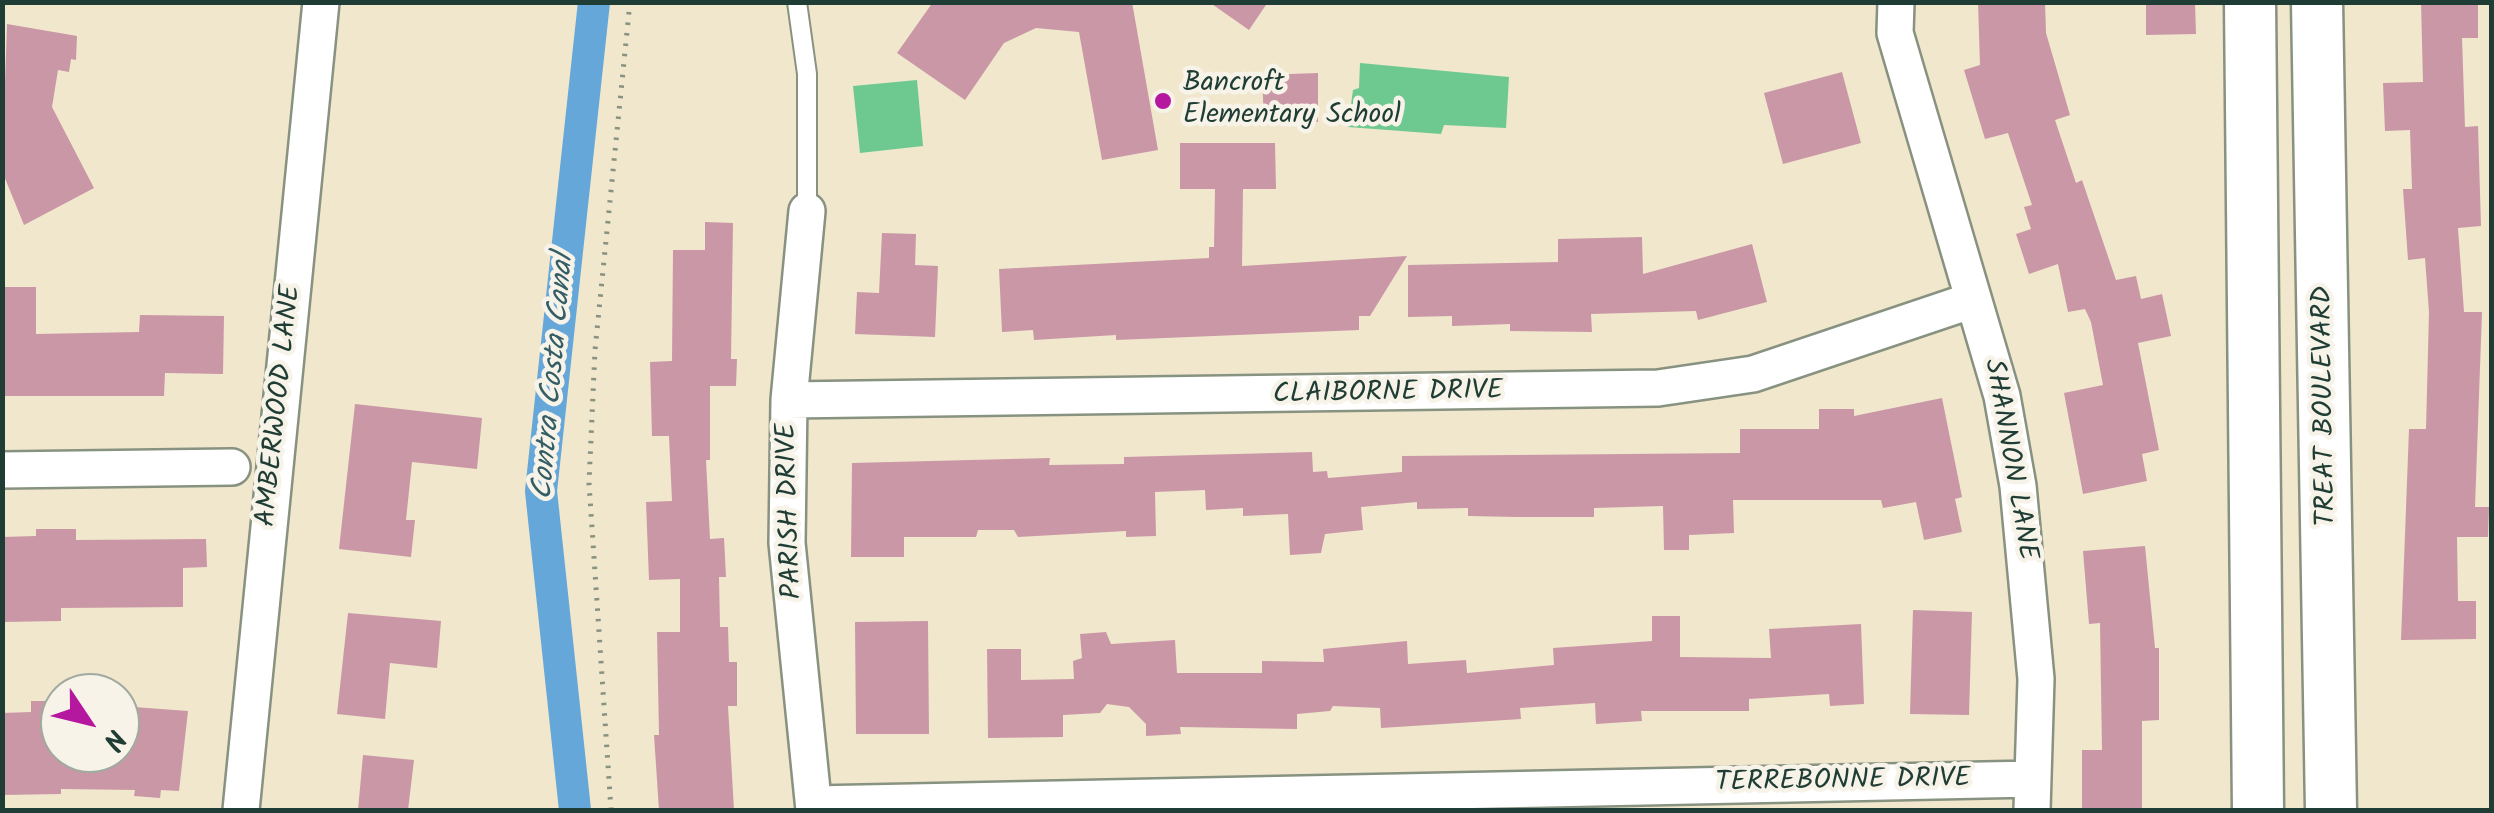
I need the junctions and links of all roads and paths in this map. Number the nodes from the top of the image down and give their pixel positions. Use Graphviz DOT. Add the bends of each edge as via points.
graph roads {
  1 [pos="322,2"];
  2 [pos="630,2"];
  3 [pos="797,2"];
  4 [pos="1896,2"];
  5 [pos="2250,2"];
  6 [pos="2317,2"];
  7 [pos="807,212"];
  8 [pos="1973,300"];
  9 [pos="789,400"];
  10 [pos="232,467"];
  11 [pos="2,470"];
  12 [pos="2032,795"];
  13 [pos="814,807"];
  14 [pos="240,810"];
  15 [pos="611,810"];
  16 [pos="2258,810"];
  17 [pos="2331,810"];
  1 -- 14 [label="street, AMBERWOOD LANE"];
  2 -- 15 [label="path" via="589,483"];
  3 -- 7 [label="lane" via="807,74"];
  4 -- 8 [label="street, SHANNON LANE" via="1895,33"];
  5 -- 16 [label="main road"];
  6 -- 17 [label="main road, TREAT BOULEVARD"];
  7 -- 9 [label="street, PARISH DRIVE"];
  8 -- 9 [label="street, CLAIBORNE DRIVE" via="1753,374 1658,388"];
  8 -- 12 [label="street, SHANNON LANE" via="2002,396 2027,554 2036,680"];
  9 -- 13 [label="street, PARISH DRIVE" via="787,543"];
  10 -- 11 [label="street"];
  12 -- 13 [label="street, TERREBONNE DRIVE"];
}
